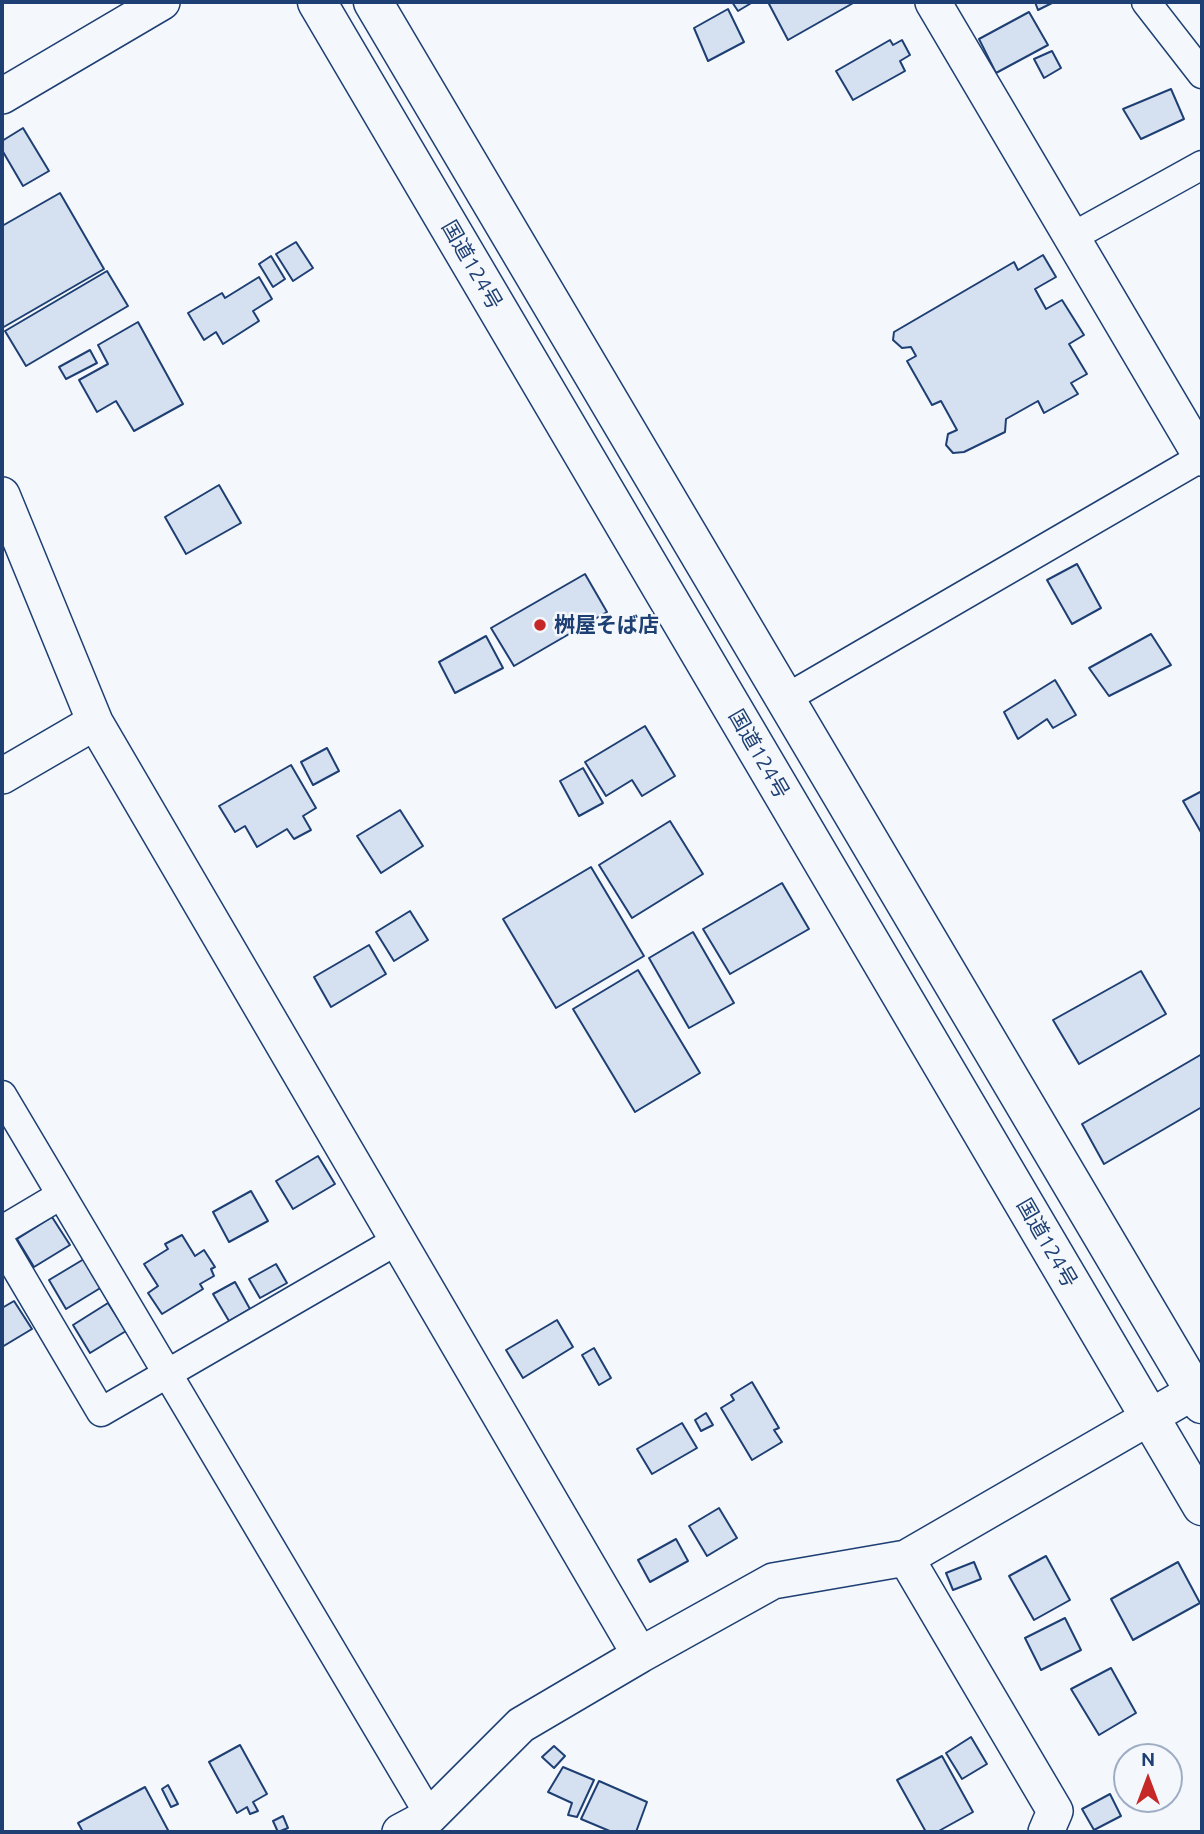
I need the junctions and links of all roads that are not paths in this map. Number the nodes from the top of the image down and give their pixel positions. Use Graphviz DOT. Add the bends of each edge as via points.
graph roads {
  1 [pos="162,2"];
  2 [pos="317,2"];
  3 [pos="373,2"];
  4 [pos="933,2"];
  5 [pos="1146,2"];
  6 [pos="1202,74"];
  7 [pos="2,96"];
  8 [pos="1202,165"];
  9 [pos="1072,237"];
  10 [pos="1202,457"];
  11 [pos="2,495"];
  12 [pos="786,699"];
  13 [pos="95,722"];
  14 [pos="2,776"];
  15 [pos="2,1095"];
  16 [pos="61,1195"];
  17 [pos="2,1230"];
  18 [pos="398,1240"];
  19 [pos="2,1244"];
  20 [pos="167,1374"];
  21 [pos="1200,1394"];
  22 [pos="1148,1416"];
  23 [pos="1202,1506"];
  24 [pos="906,1558"];
  25 [pos="640,1654"];
  26 [pos="430,1816"];
  27 [pos="400,1832"];
  28 [pos="1046,1832"];
  1 -- 7 [label="street"];
  2 -- 22 [label="highway, 国道124号"];
  3 -- 12 [label="highway"];
  4 -- 9 [label="street"];
  5 -- 6 [label="street"];
  8 -- 9 [label="street"];
  9 -- 10 [label="street"];
  10 -- 12 [label="street"];
  11 -- 13 [label="street"];
  12 -- 21 [label="highway"];
  13 -- 14 [label="street"];
  13 -- 18 [label="street"];
  15 -- 16 [label="street"];
  16 -- 17 [label="street"];
  16 -- 20 [label="street"];
  18 -- 20 [label="street"];
  18 -- 25 [label="street"];
  19 -- 20 [label="street" via="101,1412"];
  20 -- 26 [label="street"];
  21 -- 22 [label="street"];
  22 -- 23 [label="highway, 国道124号"];
  22 -- 24 [label="street"];
  24 -- 25 [label="street" via="773,1581"];
  24 -- 28 [label="street" via="1055,1811"];
  25 -- 26 [label="street" via="521,1725"];
  26 -- 27 [label="street"];
}
